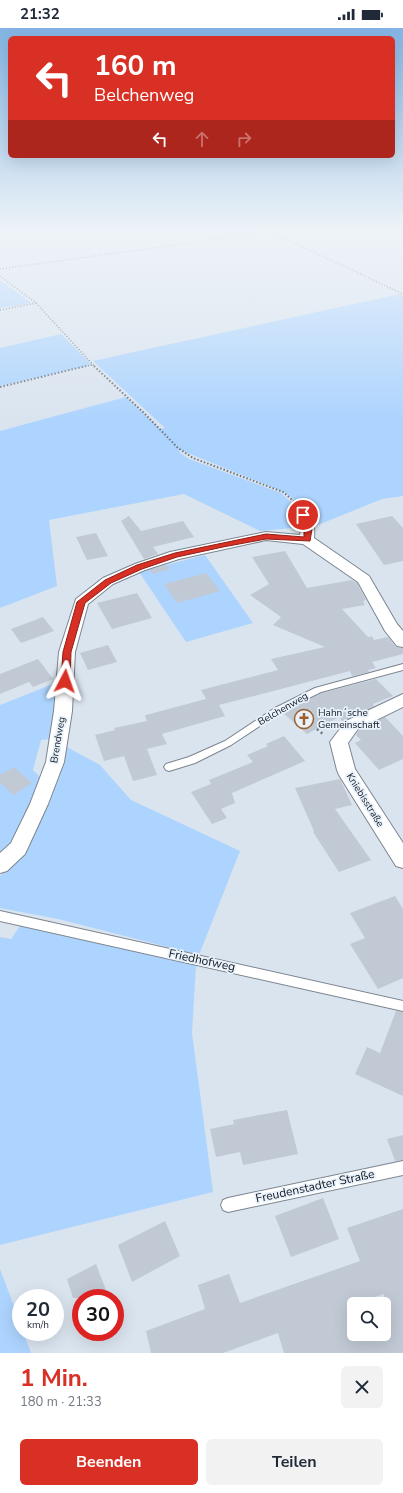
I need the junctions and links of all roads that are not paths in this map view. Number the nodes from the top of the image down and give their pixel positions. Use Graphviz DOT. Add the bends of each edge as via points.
graph roads {
  1 [pos="303,515"];
  2 [pos="307,540"];
  3 [pos="403,642"];
  4 [pos="403,667"];
  5 [pos="403,700"];
  6 [pos="169,767"];
  7 [pos="403,860"];
  8 [pos="0,865"];
  9 [pos="0,916"];
  10 [pos="403,1006"];
  11 [pos="403,1168"];
  12 [pos="228,1204"];
  1 -- 2 [label="street" via="308,529"];
  2 -- 3 [label="street" via="364,579 391,627"];
  2 -- 8 [label="street, Brendweg" via="266,536 175,555 108,581 81,602 67,652 63,710 39,804 18,848"];
  4 -- 6 [label="lane, Belchenweg" via="318,690 278,710 228,743 192,760"];
  5 -- 7 [label="street, Kniebisstraße" via="352,724 339,742 346,770"];
  9 -- 10 [label="lane, Friedhofweg"];
  11 -- 12 [label="lane, Freudenstadter Straße"];
}
